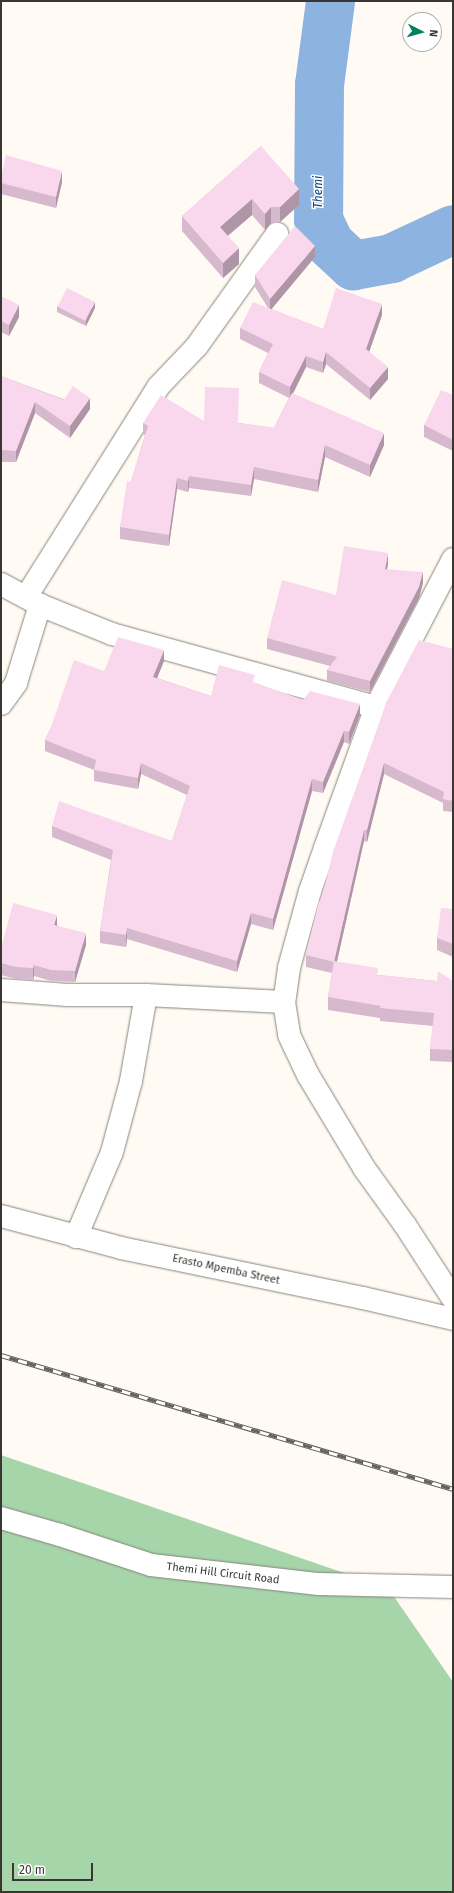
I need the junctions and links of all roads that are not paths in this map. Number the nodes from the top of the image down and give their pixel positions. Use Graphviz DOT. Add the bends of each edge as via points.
graph roads {
  1 [pos="277,234"];
  2 [pos="453,560"];
  3 [pos="1,584"];
  4 [pos="33,601"];
  5 [pos="1,704"];
  6 [pos="376,707"];
  7 [pos="1,990"];
  8 [pos="146,995"];
  9 [pos="284,1002"];
  10 [pos="1,1216"];
  11 [pos="76,1237"];
  12 [pos="453,1299"];
  13 [pos="453,1319"];
  14 [pos="1,1518"];
  15 [pos="453,1587"];
  1 -- 4 [label="street" via="197,346 158,387"];
  2 -- 6 [label="street"];
  3 -- 4 [label="street"];
  4 -- 5 [label="street" via="16,683"];
  4 -- 6 [label="street" via="112,634"];
  6 -- 9 [label="street" via="310,891 289,968"];
  7 -- 8 [label="street" via="68,996"];
  8 -- 9 [label="street"];
  8 -- 11 [label="street" via="131,1081 112,1152"];
  9 -- 12 [label="street" via="289,1035 308,1075 364,1168"];
  10 -- 11 [label="street, Erasto Mpemba Street"];
  11 -- 13 [label="street, Erasto Mpemba Street"];
  14 -- 15 [label="street, Themi Hill Circuit Road" via="151,1565 319,1584"];
}
